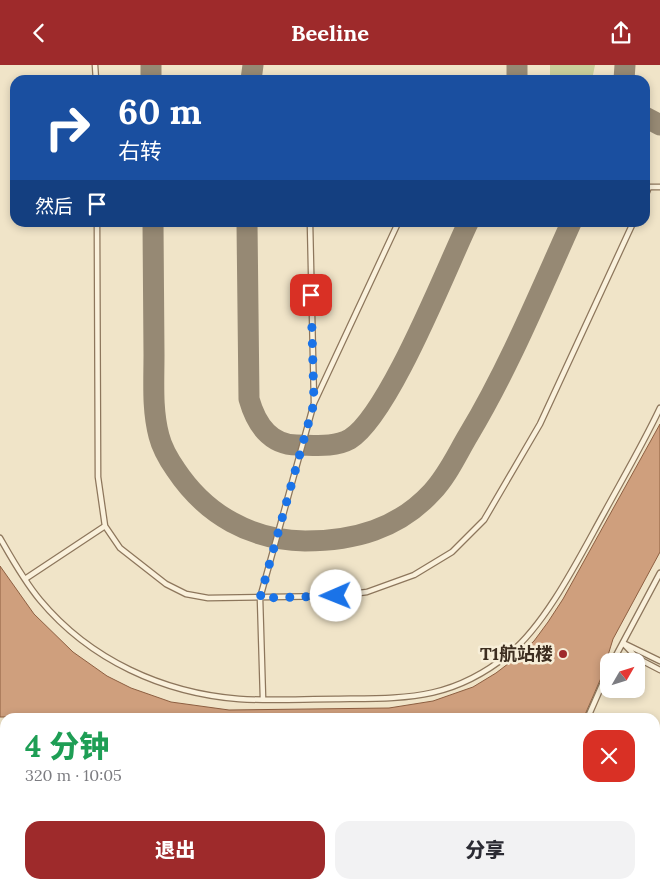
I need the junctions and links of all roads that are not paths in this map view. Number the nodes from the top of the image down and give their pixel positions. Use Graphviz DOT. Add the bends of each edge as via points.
graph roads {
  1 [pos="97,227"];
  2 [pos="310,227"];
  3 [pos="396,227"];
  4 [pos="631,227"];
  5 [pos="314,403"];
  6 [pos="660,408"];
  7 [pos="105,526"];
  8 [pos="0,538"];
  9 [pos="660,573"];
  10 [pos="25,579"];
  11 [pos="260,598"];
  12 [pos="623,643"];
  13 [pos="617,653"];
  14 [pos="660,661"];
  15 [pos="660,671"];
  16 [pos="600,690"];
  17 [pos="263,699"];
  18 [pos="590,713"];
  1 -- 7 [label="lane" via="98,477"];
  2 -- 5 [label="lane"];
  3 -- 5 [label="lane"];
  4 -- 11 [label="lane" via="540,424 484,519 452,552 414,575 367,592"];
  5 -- 11 [label="lane"];
  6 -- 17 [label="lane" via="562,585 530,632 511,653 481,675 451,689 414,697"];
  7 -- 10 [label="lane"];
  7 -- 11 [label="lane" via="120,548 186,594 208,598"];
  8 -- 10 [label="lane"];
  9 -- 12 [label="lane"];
  10 -- 17 [label="lane" via="40,601 82,640 141,677 190,691 239,699"];
  11 -- 17 [label="lane"];
  12 -- 13 [label="lane"];
  12 -- 14 [label="lane"];
  12 -- 15 [label="lane" via="637,658"];
  16 -- 18 [label="lane"];
}
